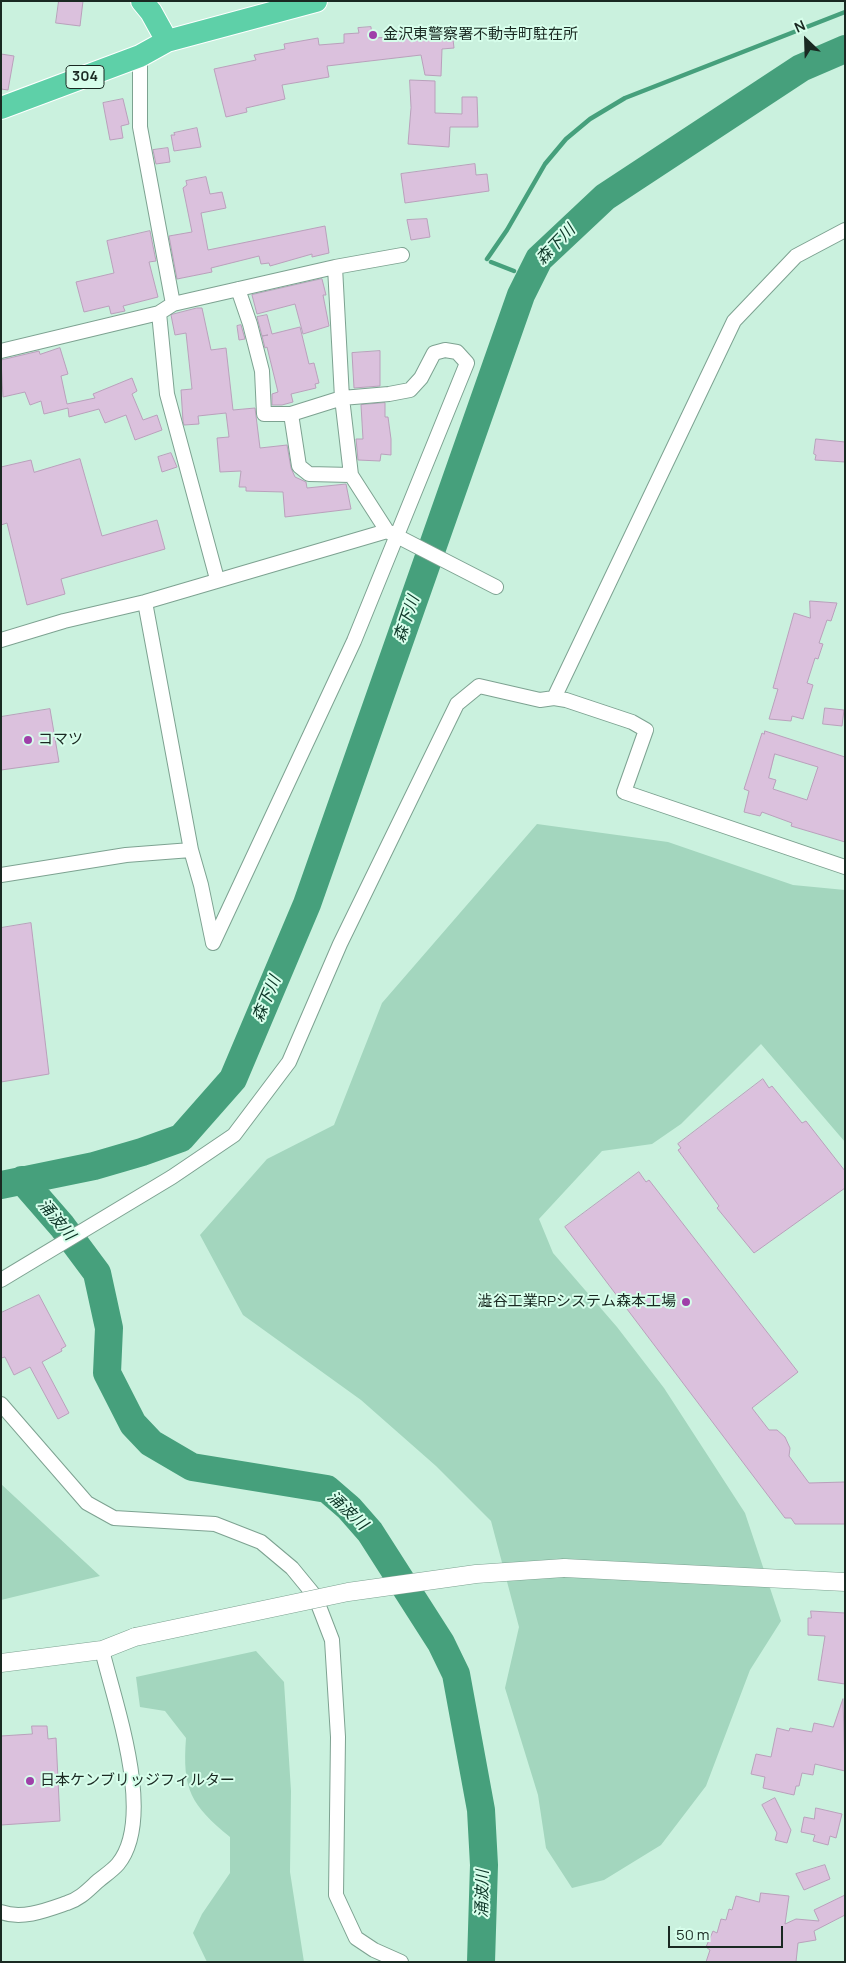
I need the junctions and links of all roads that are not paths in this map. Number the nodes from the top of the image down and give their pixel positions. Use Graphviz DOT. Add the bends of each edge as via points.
graph roads {
  1 [pos="142,1"];
  2 [pos="316,1"];
  3 [pos="167,41"];
  4 [pos="140,56"];
  5 [pos="1,108"];
  6 [pos="845,230"];
  7 [pos="402,255"];
  8 [pos="335,268"];
  9 [pos="238,289"];
  10 [pos="173,304"];
  11 [pos="159,313"];
  12 [pos="1,351"];
  13 [pos="342,398"];
  14 [pos="291,414"];
  15 [pos="351,475"];
  16 [pos="396,537"];
  17 [pos="217,579"];
  18 [pos="492,585"];
  19 [pos="145,602"];
  20 [pos="1,640"];
  21 [pos="554,698"];
  22 [pos="191,850"];
  23 [pos="845,867"];
  24 [pos="1,875"];
  25 [pos="1,1280"];
  26 [pos="1,1404"];
  27 [pos="845,1582"];
  28 [pos="102,1650"];
  29 [pos="1,1663"];
  30 [pos="1,1912"];
  31 [pos="401,1962"];
  1 -- 3 [label="highway"];
  2 -- 3 [label="highway, 304"];
  3 -- 4 [label="highway, 304"];
  4 -- 5 [label="highway, 304"];
  4 -- 10 [label="street" via="140,127"];
  6 -- 21 [label="street" via="796,256 734,321"];
  7 -- 8 [label="street"];
  8 -- 9 [label="street"];
  8 -- 13 [label="street"];
  9 -- 10 [label="street"];
  9 -- 14 [label="street" via="262,371 264,414"];
  10 -- 11 [label="street"];
  11 -- 12 [label="street"];
  11 -- 17 [label="street" via="167,394"];
  13 -- 14 [label="street"];
  13 -- 15 [label="street"];
  13 -- 16 [label="street" via="410,390 421,378 434,353 445,350 457,352 467,363"];
  14 -- 15 [label="street" via="298,466 309,474"];
  15 -- 16 [label="street"];
  16 -- 17 [label="street"];
  16 -- 18 [label="street"];
  16 -- 22 [label="street" via="305,750 213,943 202,885"];
  17 -- 19 [label="street"];
  19 -- 20 [label="street"];
  19 -- 22 [label="street"];
  21 -- 23 [label="street" via="632,722 646,730 624,792"];
  21 -- 25 [label="street" via="540,700 479,686 457,704 340,944 289,1062 234,1135 172,1177"];
  22 -- 24 [label="street" via="126,856"];
  26 -- 31 [label="street" via="87,1503 114,1518 215,1524 261,1542 292,1568 315,1596 332,1640 338,1737 336,1895 356,1938"];
  27 -- 28 [label="street, bridge" via="564,1568 476,1574 348,1592 135,1637"];
  28 -- 29 [label="street"];
  28 -- 30 [label="street" via="130,1765 135,1815 131,1835 118,1863 77,1900 43,1912 11,1916"];
}
